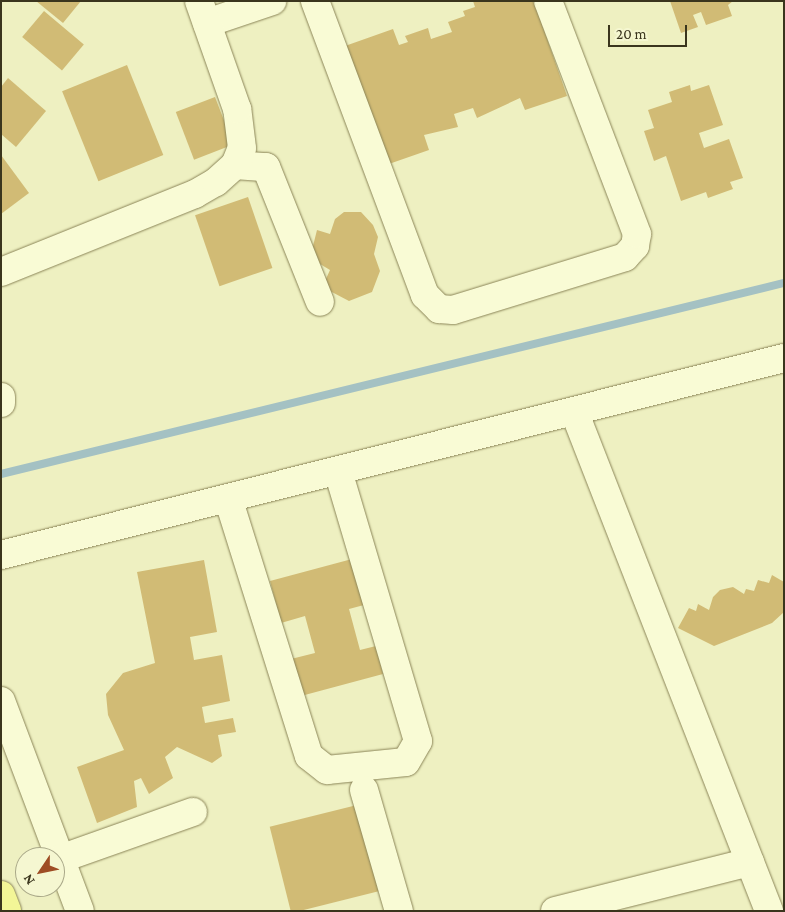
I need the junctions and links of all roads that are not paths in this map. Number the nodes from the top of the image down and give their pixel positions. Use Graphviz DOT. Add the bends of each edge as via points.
graph roads {
  1 [pos="272,1"];
  2 [pos="315,1"];
  3 [pos="548,1"];
  4 [pos="203,12"];
  5 [pos="235,165"];
  6 [pos="1,272"];
  7 [pos="320,302"];
  8 [pos="784,358"];
  9 [pos="1,397"];
  10 [pos="1,403"];
  11 [pos="574,411"];
  12 [pos="338,471"];
  13 [pos="228,498"];
  14 [pos="1,555"];
  15 [pos="1,701"];
  16 [pos="364,790"];
  17 [pos="193,812"];
  18 [pos="56,847"];
  19 [pos="65,857"];
  20 [pos="750,862"];
  21 [pos="65,872"];
  22 [pos="1,895"];
  23 [pos="614,904"];
  24 [pos="7,911"];
  25 [pos="80,911"];
  26 [pos="399,911"];
  27 [pos="555,911"];
  28 [pos="769,911"];
  1 -- 4 [label="street"];
  2 -- 3 [label="street" via="425,295 439,308 453,310 625,257 635,246 637,234"];
  4 -- 5 [label="street" via="237,109 242,148"];
  5 -- 6 [label="street" via="216,182 195,194"];
  5 -- 7 [label="street" via="266,167"];
  8 -- 11 [label="street"];
  9 -- 10 [label="street"];
  11 -- 12 [label="street"];
  11 -- 20 [label="street"];
  12 -- 13 [label="street"];
  12 -- 13 [label="street" via="418,741 406,762 327,770 308,756"];
  13 -- 14 [label="street"];
  15 -- 18 [label="street"];
  16 -- 26 [label="street"];
  17 -- 19 [label="street"];
  20 -- 23 [label="street"];
  20 -- 28 [label="street"];
  21 -- 25 [label="street"];
  22 -- 24 [label="main road"];
  23 -- 27 [label="street"];
}
